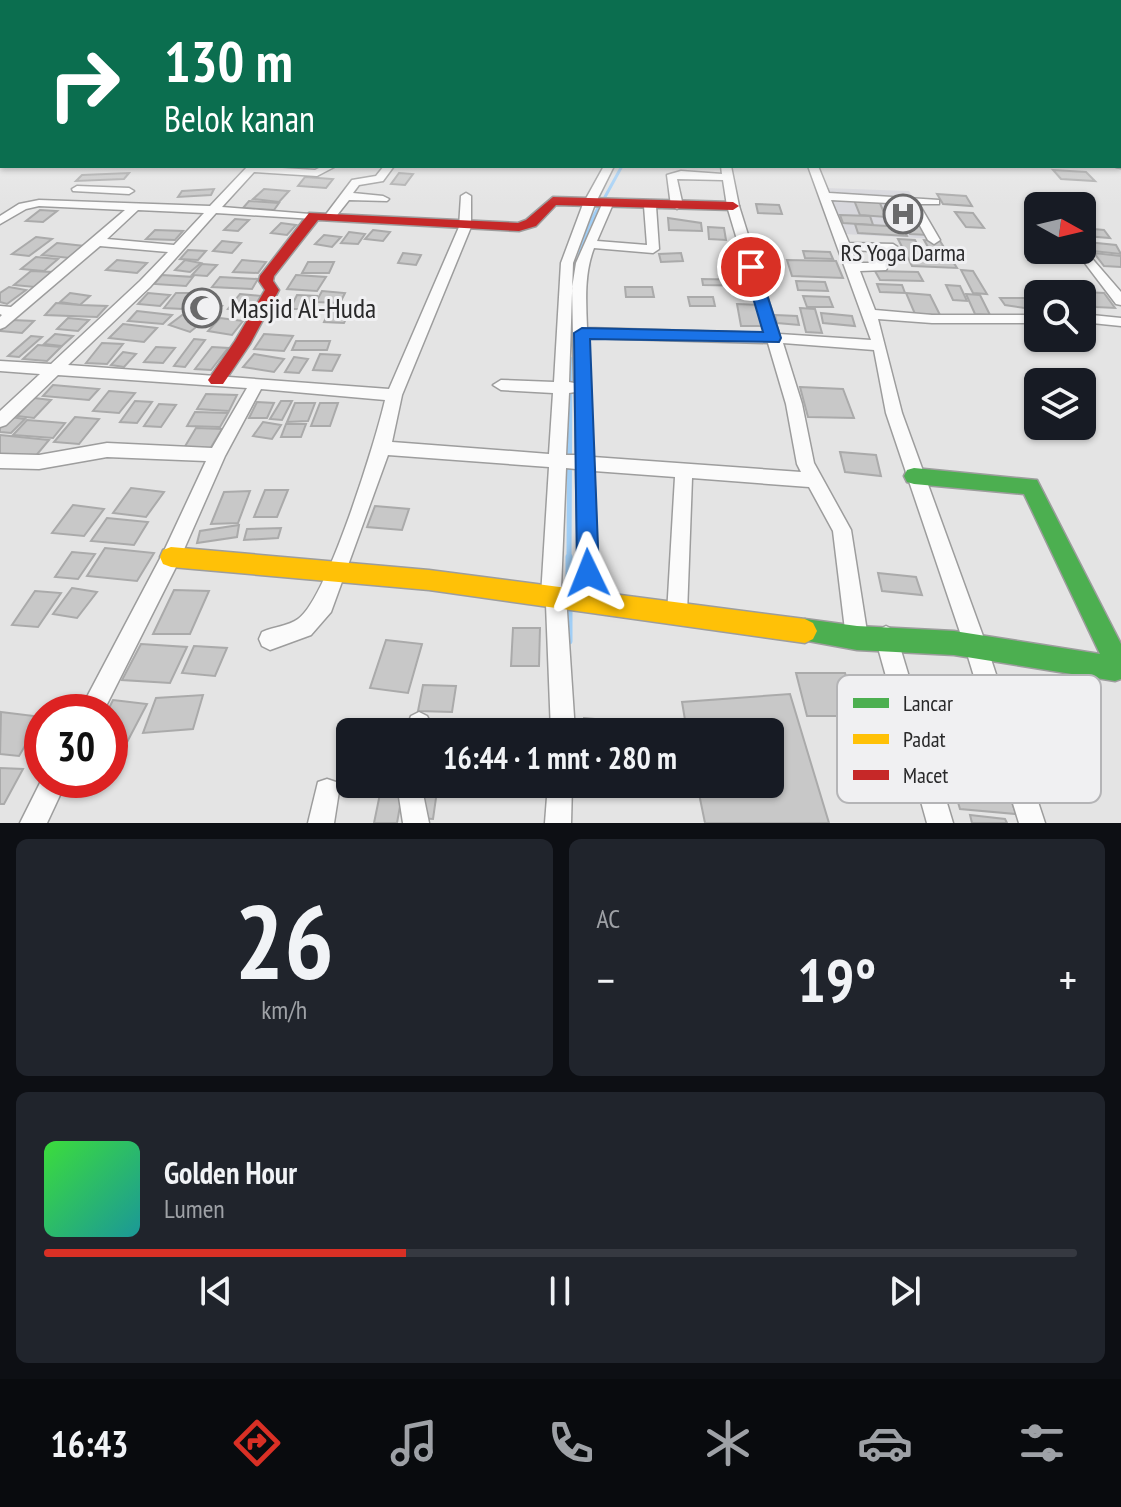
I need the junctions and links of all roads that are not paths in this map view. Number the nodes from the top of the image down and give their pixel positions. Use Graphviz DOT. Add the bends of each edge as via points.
graph roads {
  1 [pos="252,168"];
  2 [pos="327,168"];
  3 [pos="388,168"];
  4 [pos="608,168"];
  5 [pos="814,168"];
  6 [pos="727,172"];
  7 [pos="77,189"];
  8 [pos="345,196"];
  9 [pos="466,196"];
  10 [pos="826,196"];
  11 [pos="383,199"];
  12 [pos="911,200"];
  13 [pos="935,202"];
  14 [pos="598,204"];
  15 [pos="650,206"];
  16 [pos="677,206"];
  17 [pos="733,206"];
  18 [pos="112,207"];
  19 [pos="135,207"];
  20 [pos="215,210"];
  21 [pos="310,217"];
  22 [pos="330,217"];
  23 [pos="0,221"];
  24 [pos="465,227"];
  25 [pos="934,240"];
  26 [pos="97,242"];
  27 [pos="589,244"];
  28 [pos="843,246"];
  29 [pos="875,247"];
  30 [pos="893,248"];
  31 [pos="178,249"];
  32 [pos="1092,264"];
  33 [pos="853,267"];
  34 [pos="1121,301"];
  35 [pos="7,311"];
  36 [pos="870,314"];
  37 [pos="1024,319"];
  38 [pos="1096,319"];
  39 [pos="1121,322"];
  40 [pos="0,324"];
  41 [pos="582,333"];
  42 [pos="773,338"];
  43 [pos="880,346"];
  44 [pos="0,366"];
  45 [pos="57,370"];
  46 [pos="217,380"];
  47 [pos="257,383"];
  48 [pos="501,385"];
  49 [pos="572,388"];
  50 [pos="394,395"];
  51 [pos="0,421"];
  52 [pos="382,448"];
  53 [pos="217,455"];
  54 [pos="0,461"];
  55 [pos="570,463"];
  56 [pos="684,469"];
  57 [pos="914,476"];
  58 [pos="815,480"];
  59 [pos="171,557"];
  60 [pos="338,567"];
  61 [pos="566,598"];
  62 [pos="677,614"];
  63 [pos="886,637"];
  64 [pos="857,638"];
  65 [pos="270,639"];
  66 [pos="976,647"];
  67 [pos="897,675"];
  68 [pos="985,675"];
  69 [pos="100,694"];
  70 [pos="563,718"];
  71 [pos="327,791"];
  72 [pos="46,798"];
  73 [pos="412,798"];
  74 [pos="559,798"];
  75 [pos="934,803"];
  76 [pos="1026,803"];
  77 [pos="33,823"];
  78 [pos="321,823"];
  79 [pos="416,823"];
  80 [pos="558,823"];
  81 [pos="940,823"];
  82 [pos="1032,823"];
  1 -- 2 [label="street" via="317,173"];
  1 -- 20 [label="street"];
  3 -- 8 [label="street" via="382,178 356,182"];
  4 -- 14 [label="street"];
  5 -- 10 [label="street"];
  6 -- 16 [label="street" via="671,177"];
  6 -- 17 [label="street"];
  7 -- 18 [label="street" via="129,191"];
  8 -- 11 [label="street"];
  8 -- 22 [label="street"];
  9 -- 24 [label="street"];
  10 -- 12 [label="street"];
  10 -- 28 [label="street"];
  12 -- 13 [label="street"];
  12 -- 25 [label="street"];
  14 -- 15 [label="street"];
  14 -- 24 [label="street" via="553,201 531,223 519,227"];
  14 -- 27 [label="street"];
  14 -- 49 [label="street" via="567,263"];
  15 -- 16 [label="street"];
  15 -- 27 [label="street" via="653,249"];
  16 -- 17 [label="street"];
  17 -- 42 [label="street"];
  18 -- 19 [label="street"];
  18 -- 23 [label="street" via="29,204"];
  19 -- 20 [label="street"];
  19 -- 26 [label="street"];
  20 -- 21 [label="street"];
  20 -- 31 [label="street"];
  21 -- 22 [label="street"];
  21 -- 46 [label="street" via="267,276 272,290"];
  22 -- 24 [label="street"];
  24 -- 50 [label="street"];
  26 -- 31 [label="street"];
  26 -- 35 [label="street"];
  27 -- 41 [label="street" via="579,288"];
  28 -- 29 [label="street"];
  28 -- 33 [label="street"];
  29 -- 30 [label="street"];
  29 -- 33 [label="street" via="882,267"];
  31 -- 45 [label="street"];
  32 -- 34 [label="street"];
  33 -- 36 [label="street"];
  35 -- 40 [label="street"];
  36 -- 37 [label="street"];
  36 -- 43 [label="street"];
  38 -- 39 [label="street"];
  41 -- 42 [label="street"];
  41 -- 49 [label="street"];
  42 -- 43 [label="street"];
  42 -- 58 [label="street" via="806,464"];
  43 -- 57 [label="street"];
  44 -- 45 [label="street"];
  45 -- 46 [label="street"];
  45 -- 51 [label="street"];
  46 -- 47 [label="street"];
  47 -- 50 [label="street"];
  47 -- 53 [label="street"];
  48 -- 49 [label="street"];
  49 -- 55 [label="street"];
  49 -- 55 [label="street"];
  50 -- 52 [label="street"];
  52 -- 55 [label="street"];
  52 -- 60 [label="street"];
  53 -- 54 [label="street" via="107,450 39,462"];
  53 -- 59 [label="street"];
  55 -- 56 [label="street"];
  55 -- 61 [label="street"];
  55 -- 61 [label="street"];
  56 -- 58 [label="street"];
  56 -- 62 [label="street"];
  57 -- 66 [label="street"];
  57 -- 66 [label="street" via="1030,486 1115,658 1115,669"];
  58 -- 64 [label="street" via="842,530"];
  59 -- 60 [label="street"];
  59 -- 69 [label="street"];
  60 -- 61 [label="street"];
  60 -- 65 [label="street" via="315,618 304,628"];
  61 -- 62 [label="street"];
  61 -- 70 [label="street"];
  62 -- 64 [label="street"];
  63 -- 64 [label="street"];
  63 -- 66 [label="street"];
  63 -- 67 [label="street"];
  66 -- 68 [label="street"];
  71 -- 78 [label="street"];
  72 -- 77 [label="street"];
  73 -- 79 [label="street"];
  74 -- 80 [label="street"];
  75 -- 81 [label="street"];
  76 -- 82 [label="street"];
}
